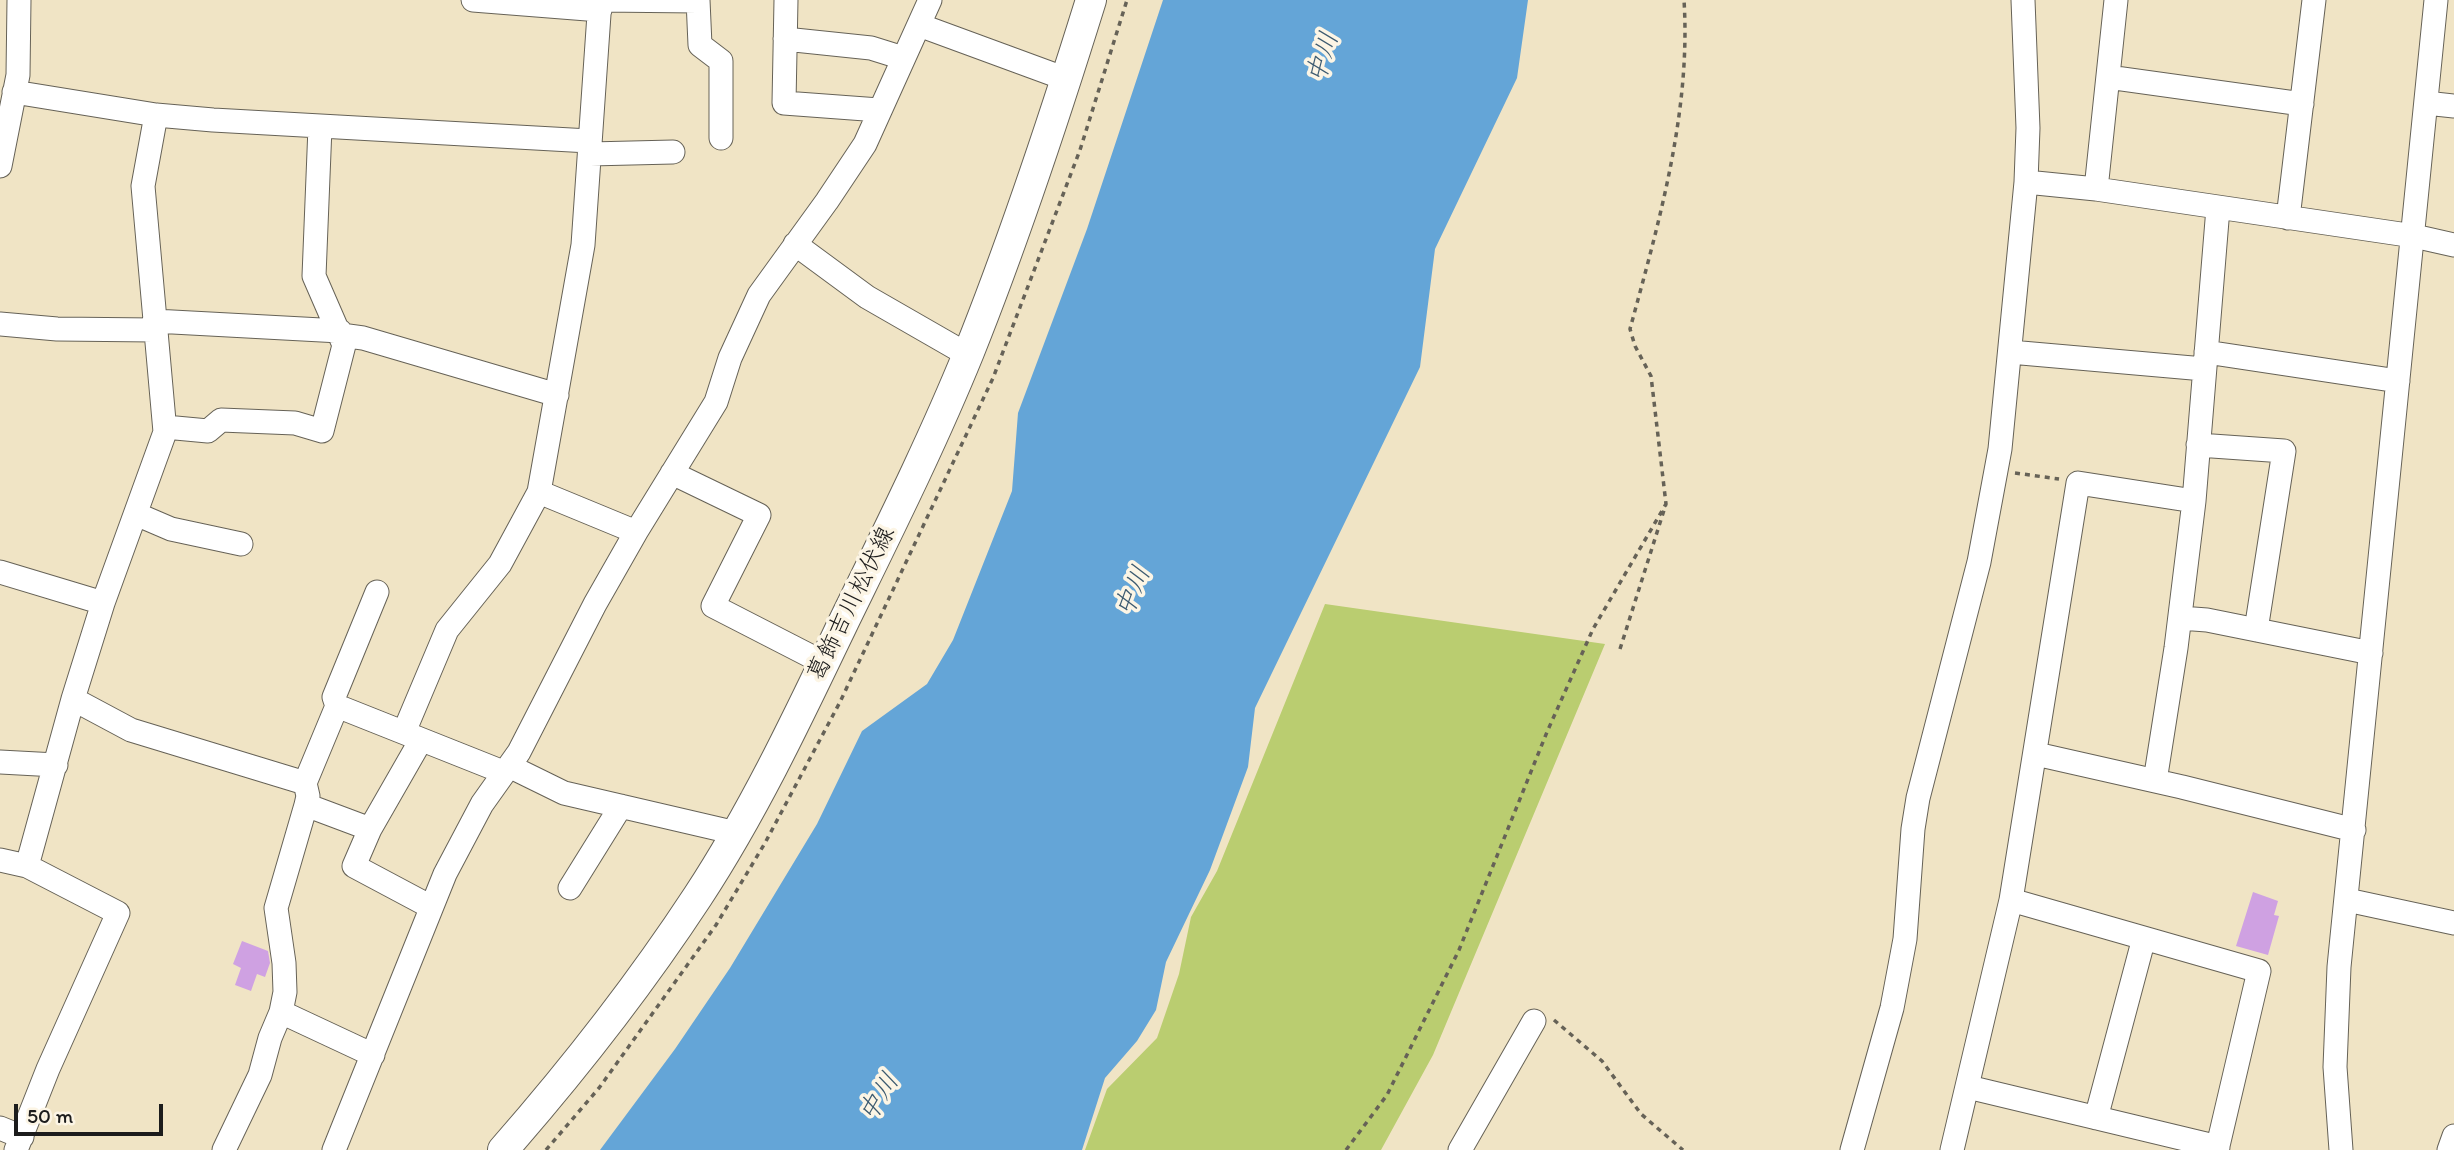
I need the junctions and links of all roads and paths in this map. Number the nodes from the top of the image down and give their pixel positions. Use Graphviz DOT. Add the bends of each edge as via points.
graph roads {
  1 [pos="473,0"];
  2 [pos="786,0"];
  3 [pos="930,0"];
  4 [pos="1091,0"];
  5 [pos="1684,0"];
  6 [pos="2023,0"];
  7 [pos="2116,0"];
  8 [pos="2314,0"];
  9 [pos="2436,0"];
  10 [pos="698,1"];
  11 [pos="600,3"];
  12 [pos="13,9"];
  13 [pos="919,25"];
  14 [pos="785,39"];
  15 [pos="903,58"];
  16 [pos="2108,77"];
  17 [pos="11,79"];
  18 [pos="1066,79"];
  19 [pos="2426,103"];
  20 [pos="2302,104"];
  21 [pos="2454,106"];
  22 [pos="879,110"];
  23 [pos="156,115"];
  24 [pos="320,127"];
  25 [pos="721,138"];
  26 [pos="589,148"];
  27 [pos="673,152"];
  28 [pos="0,166"];
  29 [pos="2026,182"];
  30 [pos="2096,189"];
  31 [pos="2218,208"];
  32 [pos="2288,218"];
  33 [pos="2414,236"];
  34 [pos="795,244"];
  35 [pos="2454,245"];
  36 [pos="0,324"];
  37 [pos="154,325"];
  38 [pos="340,333"];
  39 [pos="2010,352"];
  40 [pos="968,355"];
  41 [pos="2205,361"];
  42 [pos="2398,381"];
  43 [pos="557,395"];
  44 [pos="165,427"];
  45 [pos="2198,445"];
  46 [pos="1997,470"];
  47 [pos="672,473"];
  48 [pos="2078,483"];
  49 [pos="539,492"];
  50 [pos="2194,501"];
  51 [pos="1666,504"];
  52 [pos="136,514"];
  53 [pos="636,532"];
  54 [pos="241,544"];
  55 [pos="0,572"];
  56 [pos="377,592"];
  57 [pos="103,603"];
  58 [pos="2180,618"];
  59 [pos="2256,630"];
  60 [pos="1620,649"];
  61 [pos="2371,653"];
  62 [pos="824,663"];
  63 [pos="74,699"];
  64 [pos="337,706"];
  65 [pos="412,736"];
  66 [pos="2036,754"];
  67 [pos="0,762"];
  68 [pos="56,765"];
  69 [pos="506,769"];
  70 [pos="2155,781"];
  71 [pos="306,794"];
  72 [pos="621,806"];
  73 [pos="370,829"];
  74 [pos="2354,830"];
  75 [pos="737,833"];
  76 [pos="0,860"];
  77 [pos="27,866"];
  78 [pos="570,888"];
  79 [pos="2011,900"];
  80 [pos="2347,900"];
  81 [pos="431,907"];
  82 [pos="2454,923"];
  83 [pos="2144,938"];
  84 [pos="281,1012"];
  85 [pos="1534,1021"];
  86 [pos="373,1055"];
  87 [pos="1968,1087"];
  88 [pos="2096,1118"];
  89 [pos="0,1128"];
  90 [pos="2454,1136"];
  91 [pos="19,1143"];
  92 [pos="1854,1149"];
  93 [pos="2217,1149"];
  94 [pos="224,1150"];
  95 [pos="334,1150"];
  96 [pos="503,1150"];
  97 [pos="1346,1150"];
  98 [pos="1461,1150"];
  99 [pos="1683,1150"];
  100 [pos="1952,1150"];
  101 [pos="2341,1150"];
  102 [pos="2449,1150"];
  1 -- 11 [label="street"];
  2 -- 14 [label="street"];
  3 -- 13 [label="street"];
  4 -- 18 [label="main road, 葛飾吉川松伏線"];
  5 -- 51 [label="path" via="1680,112 1664,200 1630,329 1651,376"];
  6 -- 29 [label="street"];
  7 -- 16 [label="street"];
  8 -- 20 [label="street"];
  9 -- 19 [label="street"];
  10 -- 11 [label="street"];
  10 -- 25 [label="street" via="700,45 721,61"];
  11 -- 26 [label="street"];
  12 -- 17 [label="street"];
  13 -- 15 [label="street"];
  13 -- 18 [label="street"];
  14 -- 15 [label="street" via="871,48"];
  14 -- 22 [label="street" via="784,103"];
  15 -- 22 [label="street"];
  16 -- 20 [label="street"];
  16 -- 30 [label="street"];
  17 -- 23 [label="street"];
  17 -- 28 [label="street"];
  18 -- 40 [label="main road, 葛飾吉川松伏線" via="1024,208"];
  19 -- 21 [label="street"];
  19 -- 33 [label="street"];
  20 -- 32 [label="street"];
  22 -- 34 [label="street" via="865,144"];
  23 -- 24 [label="street"];
  23 -- 37 [label="street" via="143,186"];
  24 -- 26 [label="street"];
  24 -- 38 [label="street" via="314,276"];
  26 -- 27 [label="street"];
  26 -- 43 [label="street" via="582,256"];
  29 -- 30 [label="street"];
  29 -- 39 [label="street"];
  30 -- 31 [label="street"];
  31 -- 32 [label="street"];
  31 -- 41 [label="street"];
  32 -- 33 [label="street"];
  33 -- 35 [label="street"];
  33 -- 42 [label="street"];
  34 -- 40 [label="street" via="867,297"];
  34 -- 47 [label="street" via="759,295 716,402"];
  36 -- 37 [label="street" via="57,329"];
  37 -- 38 [label="street"];
  37 -- 44 [label="street"];
  38 -- 43 [label="street"];
  38 -- 44 [label="street" via="344,345 322,430 295,423 221,420 208,431"];
  39 -- 41 [label="street"];
  39 -- 46 [label="street"];
  40 -- 62 [label="main road, 葛飾吉川松伏線"];
  41 -- 42 [label="street"];
  41 -- 45 [label="street"];
  42 -- 61 [label="street"];
  43 -- 49 [label="street"];
  44 -- 52 [label="street"];
  45 -- 50 [label="street"];
  45 -- 59 [label="street" via="2284,451"];
  46 -- 48 [label="path"];
  46 -- 92 [label="street" via="1979,562 1918,798 1905,939 1892,1008"];
  47 -- 53 [label="street"];
  47 -- 62 [label="street" via="759,516 713,606"];
  48 -- 50 [label="street"];
  48 -- 66 [label="street"];
  49 -- 53 [label="street"];
  49 -- 65 [label="street" via="500,564 447,630"];
  50 -- 58 [label="street"];
  51 -- 60 [label="path"];
  51 -- 97 [label="path" via="1593,629 1459,950 1387,1095"];
  52 -- 54 [label="street" via="171,529"];
  52 -- 57 [label="street"];
  53 -- 69 [label="street"];
  55 -- 57 [label="street"];
  56 -- 64 [label="street" via="334,696"];
  57 -- 63 [label="street"];
  58 -- 59 [label="street"];
  58 -- 70 [label="street"];
  59 -- 61 [label="street"];
  61 -- 74 [label="street"];
  62 -- 75 [label="main road, 葛飾吉川松伏線"];
  63 -- 68 [label="street"];
  63 -- 71 [label="street" via="131,730"];
  64 -- 65 [label="street"];
  64 -- 71 [label="street"];
  65 -- 69 [label="street"];
  65 -- 73 [label="street"];
  66 -- 70 [label="street"];
  66 -- 79 [label="street"];
  67 -- 68 [label="street"];
  68 -- 77 [label="street"];
  69 -- 72 [label="street" via="564,793"];
  69 -- 81 [label="street" via="467,831"];
  70 -- 74 [label="street"];
  71 -- 73 [label="street"];
  71 -- 84 [label="street" via="272,910 285,982"];
  72 -- 75 [label="street"];
  72 -- 78 [label="street"];
  73 -- 81 [label="street" via="354,866"];
  74 -- 80 [label="street"];
  75 -- 96 [label="main road, 葛飾吉川松伏線" via="635,987"];
  76 -- 77 [label="street"];
  77 -- 91 [label="street" via="118,913"];
  79 -- 83 [label="street"];
  79 -- 87 [label="street"];
  80 -- 82 [label="street"];
  80 -- 101 [label="street" via="2335,1018"];
  81 -- 86 [label="street"];
  83 -- 88 [label="street"];
  83 -- 93 [label="street" via="2259,971"];
  84 -- 86 [label="street"];
  84 -- 94 [label="street" via="260,1075"];
  85 -- 98 [label="street"];
  85 -- 99 [label="path" via="1553,1020 1602,1061 1640,1114"];
  86 -- 95 [label="street"];
  87 -- 88 [label="street"];
  87 -- 100 [label="street"];
  88 -- 93 [label="street"];
  89 -- 91 [label="street"];
  90 -- 102 [label="street"];
}
